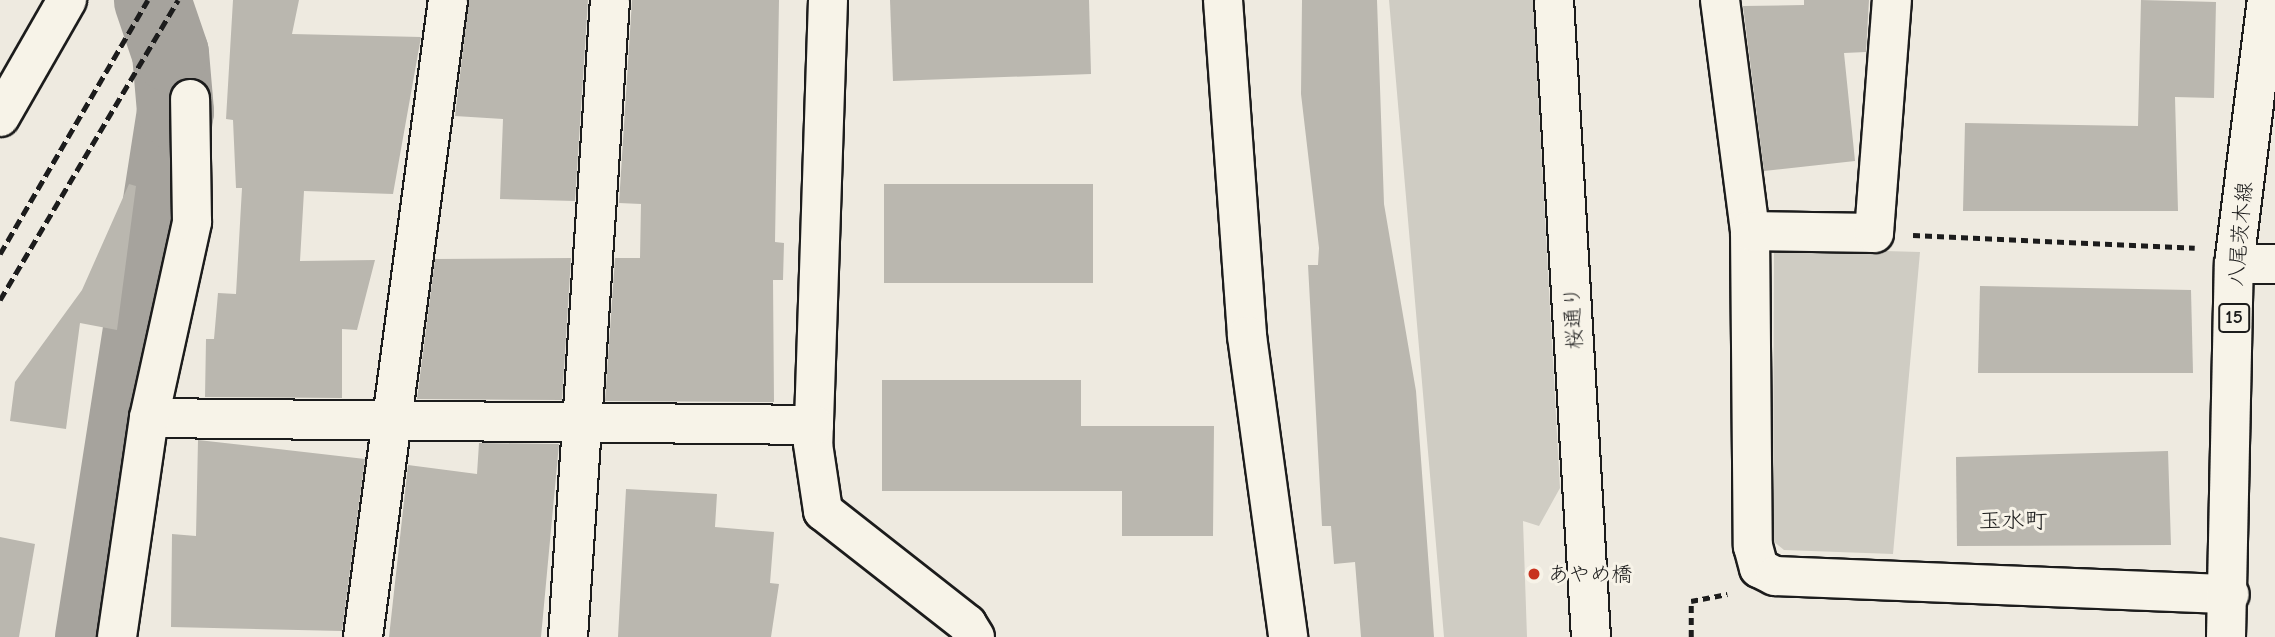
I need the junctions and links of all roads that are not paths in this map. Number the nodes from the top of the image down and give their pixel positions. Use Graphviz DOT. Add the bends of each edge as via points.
graph roads {
  1 [pos="67,0"];
  2 [pos="448,0"];
  3 [pos="610,0"];
  4 [pos="828,0"];
  5 [pos="1223,0"];
  6 [pos="1554,0"];
  7 [pos="1720,0"];
  8 [pos="1892,0"];
  9 [pos="2267,0"];
  10 [pos="190,99"];
  11 [pos="0,117"];
  12 [pos="1750,231"];
  13 [pos="2234,264"];
  14 [pos="2275,264"];
  15 [pos="149,418"];
  16 [pos="391,421"];
  17 [pos="583,422"];
  18 [pos="814,425"];
  19 [pos="2230,594"];
  20 [pos="117,637"];
  21 [pos="363,637"];
  22 [pos="568,637"];
  23 [pos="975,637"];
  24 [pos="1288,637"];
  25 [pos="1591,637"];
  26 [pos="2226,637"];
  1 -- 11 [label="street"];
  2 -- 16 [label="street"];
  3 -- 17 [label="street"];
  4 -- 18 [label="street"];
  5 -- 24 [label="street" via="1247,336"];
  6 -- 25 [label="street, 桜通り"];
  7 -- 12 [label="street"];
  8 -- 12 [label="street" via="1874,233"];
  9 -- 13 [label="street, 八尾茨木線 / 15"];
  10 -- 15 [label="street" via="192,222"];
  12 -- 19 [label="street" via="1753,547 1759,568 1775,576"];
  13 -- 14 [label="street"];
  13 -- 19 [label="street, 八尾茨木線 / 15"];
  15 -- 16 [label="street"];
  15 -- 20 [label="street"];
  16 -- 17 [label="street"];
  16 -- 21 [label="street"];
  17 -- 18 [label="street"];
  17 -- 22 [label="street"];
  18 -- 23 [label="street" via="823,511 967,624"];
  19 -- 26 [label="street, 八尾茨木線 / 15"];
}
